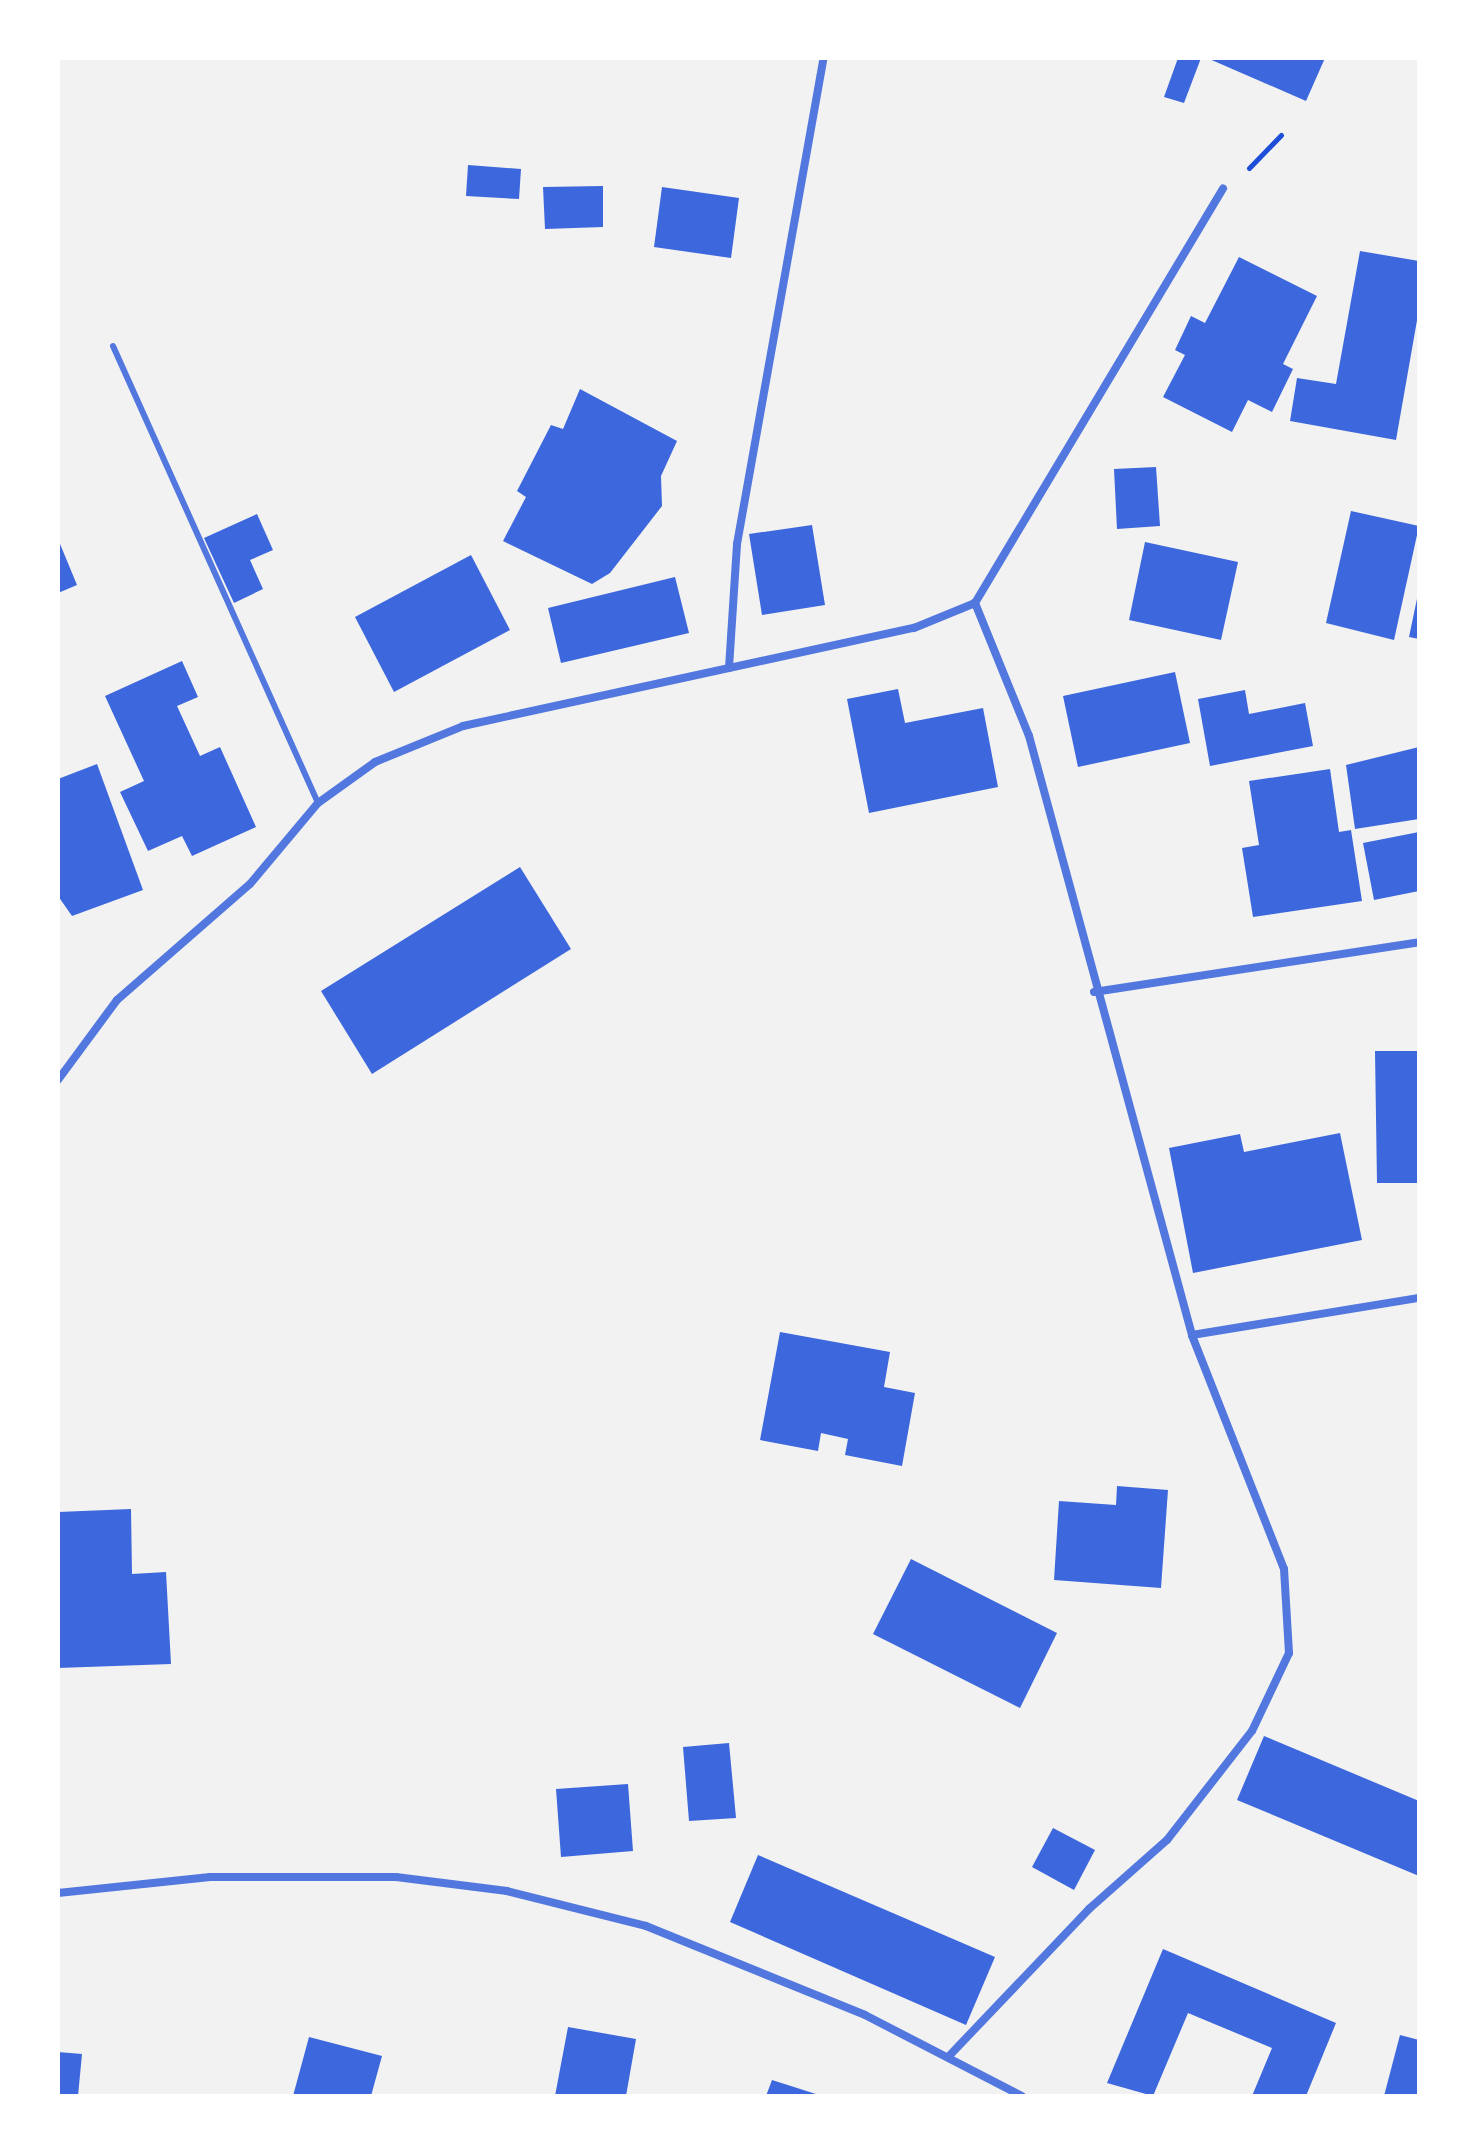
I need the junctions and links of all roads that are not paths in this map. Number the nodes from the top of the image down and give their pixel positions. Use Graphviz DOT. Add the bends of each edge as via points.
graph roads {
  1 [pos="824,58"];
  2 [pos="1223,188"];
  3 [pos="113,346"];
  4 [pos="975,603"];
  5 [pos="729,668"];
  6 [pos="318,803"];
  7 [pos="1419,942"];
  8 [pos="1094,992"];
  9 [pos="58,1080"];
  10 [pos="1419,1298"];
  11 [pos="1192,1335"];
  12 [pos="58,1893"];
  13 [pos="950,2055"];
  14 [pos="1022,2096"];
  1 -- 5 [label="street" via="737,544"];
  2 -- 4 [label="street"];
  3 -- 6 [label="lane"];
  4 -- 5 [label="street" via="914,628"];
  4 -- 8 [label="street" via="1029,736"];
  5 -- 6 [label="street" via="463,726 375,762"];
  6 -- 9 [label="street" via="250,884 117,1000"];
  7 -- 8 [label="street"];
  8 -- 11 [label="street"];
  10 -- 11 [label="street"];
  11 -- 13 [label="street" via="1284,1569 1289,1653 1252,1731 1167,1840 1089,1909"];
  12 -- 13 [label="street" via="226,1877 396,1877 507,1891 646,1926"];
  13 -- 14 [label="street"];
}
